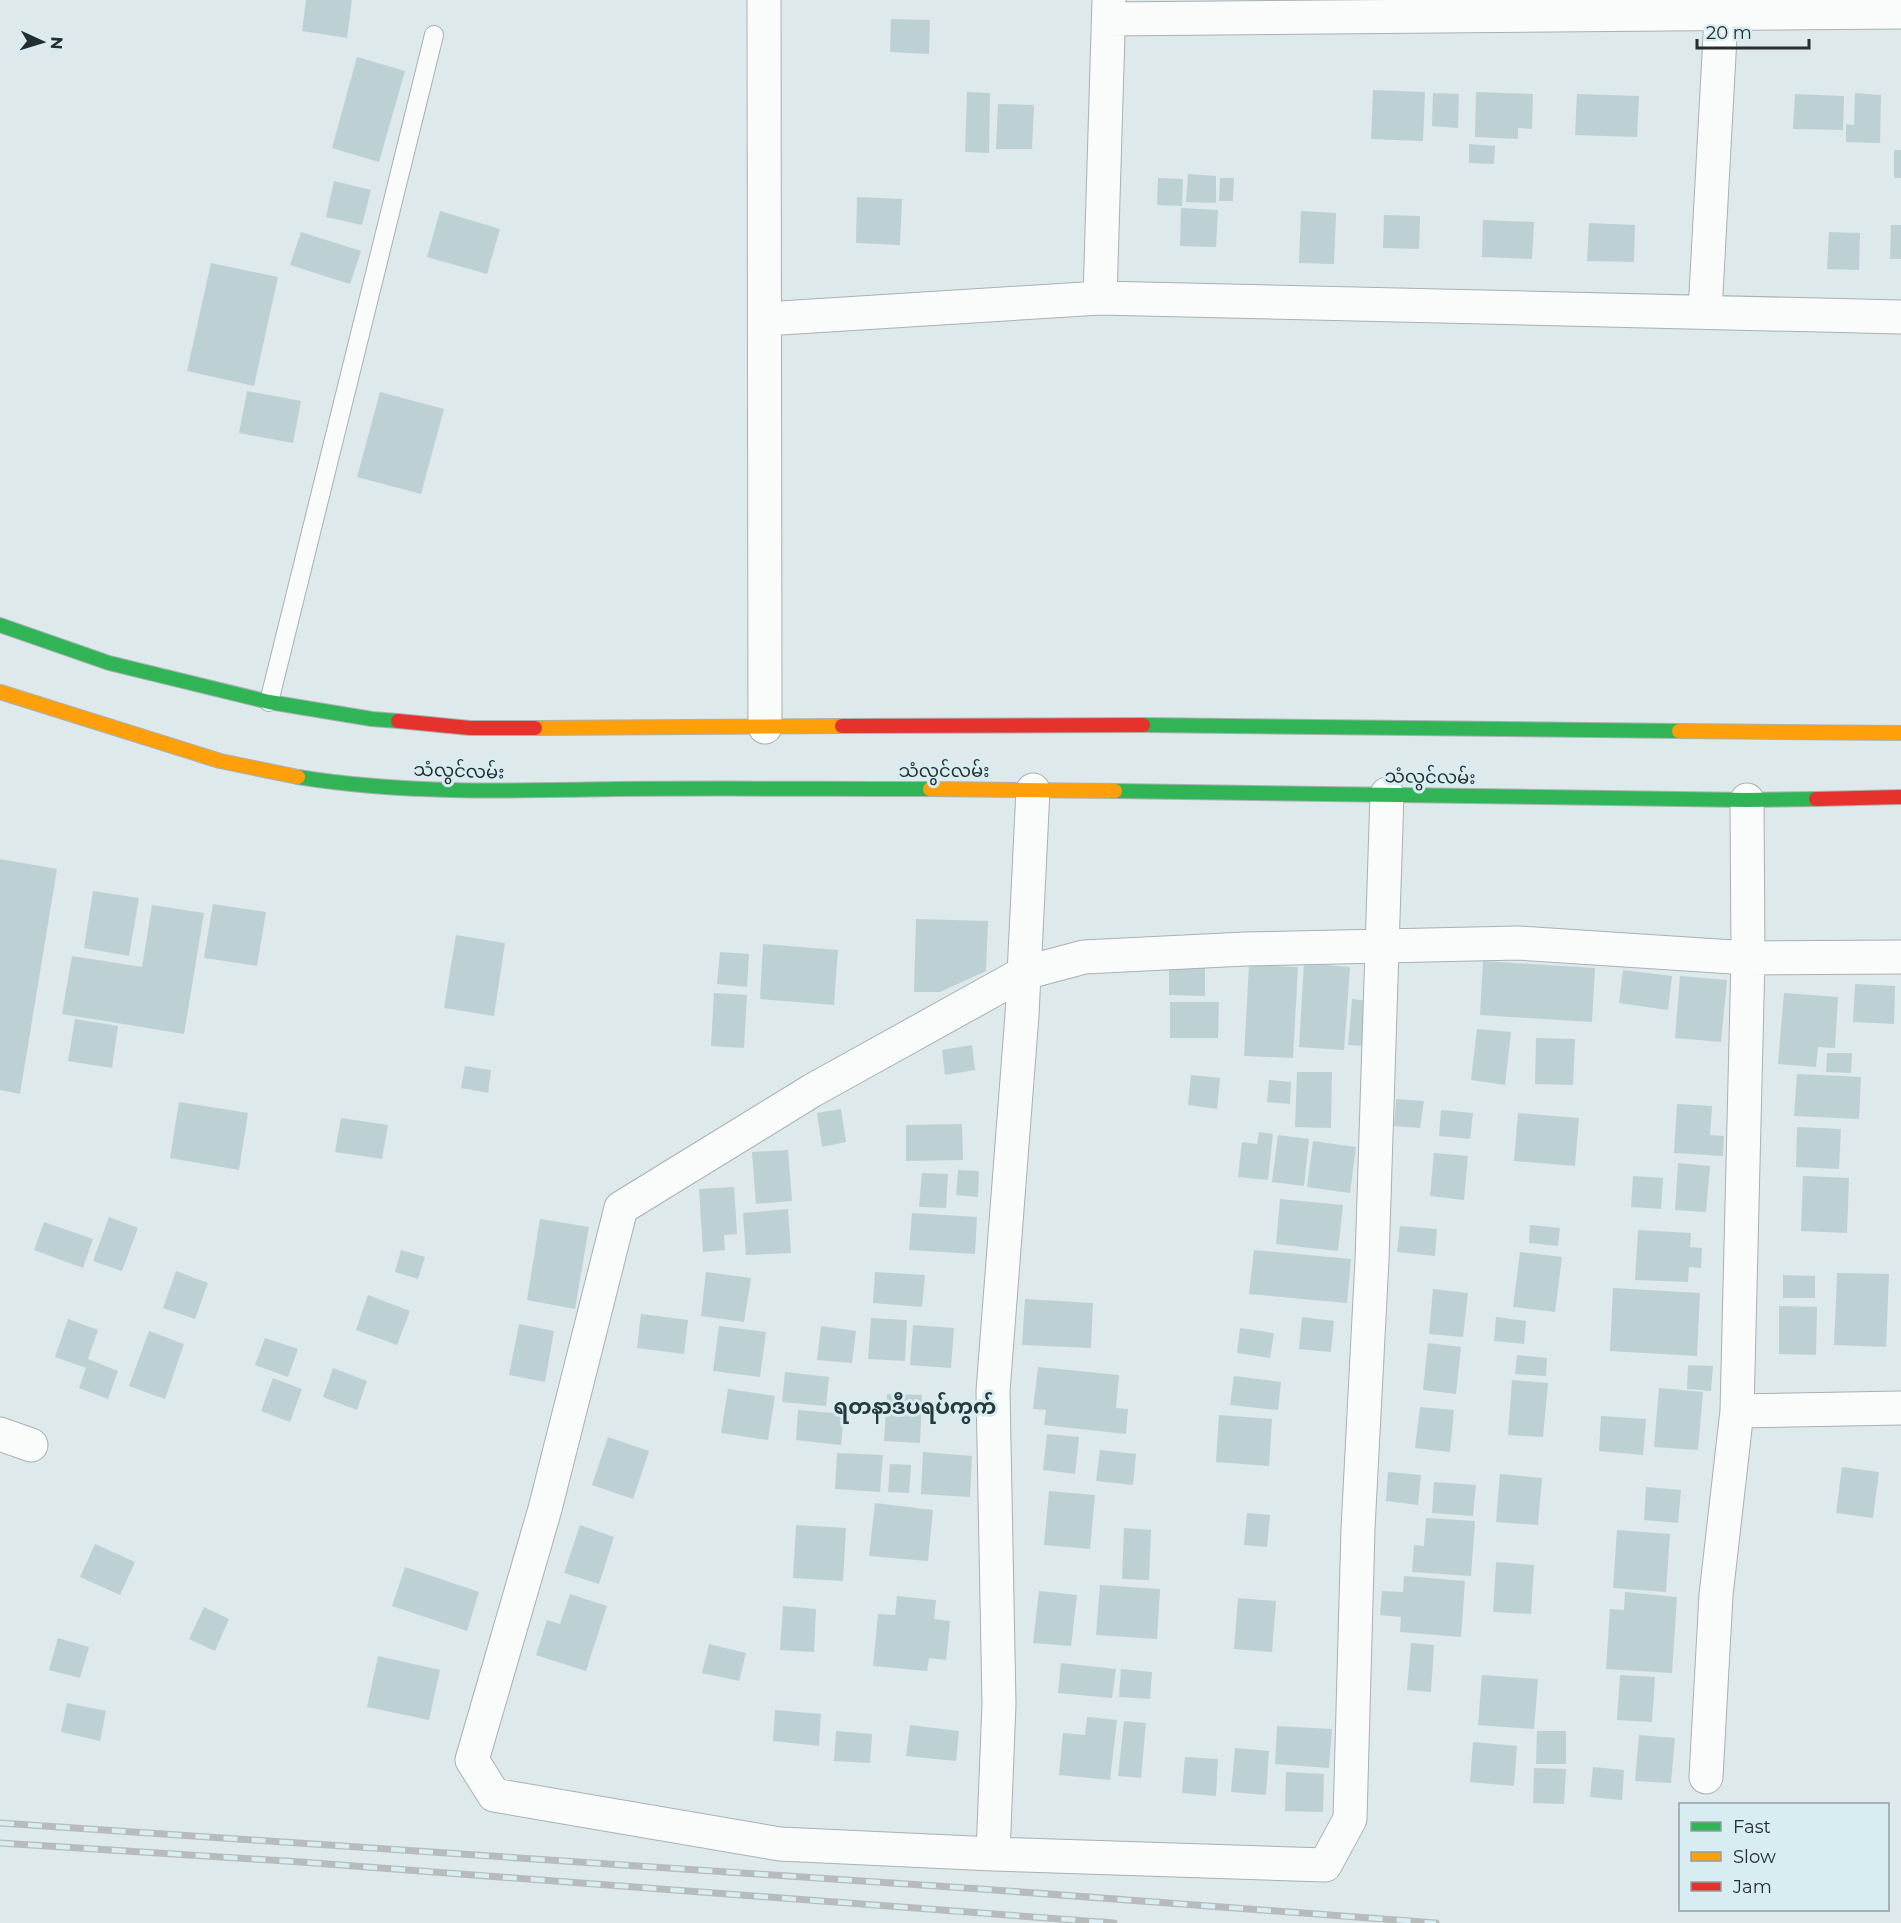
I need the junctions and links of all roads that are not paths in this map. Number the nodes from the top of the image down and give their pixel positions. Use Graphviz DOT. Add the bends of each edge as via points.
graph roads {
  1 [pos="764,0"];
  2 [pos="1723,7"];
  3 [pos="1109,10"];
  4 [pos="1901,12"];
  5 [pos="434,35"];
  6 [pos="1100,298"];
  7 [pos="1705,312"];
  8 [pos="1901,317"];
  9 [pos="765,319"];
  10 [pos="0,625"];
  11 [pos="0,692"];
  12 [pos="269,702"];
  13 [pos="765,726"];
  14 [pos="1901,733"];
  15 [pos="1033,790"];
  16 [pos="1387,794"];
  17 [pos="1901,797"];
  18 [pos="1747,800"];
  19 [pos="1382,945"];
  20 [pos="1901,957"];
  21 [pos="1748,958"];
  22 [pos="1024,973"];
  23 [pos="1901,1408"];
  24 [pos="1737,1411"];
  25 [pos="0,1434"];
  26 [pos="31,1445"];
  27 [pos="1706,1777"];
  28 [pos="993,1854"];
  1 -- 9 [label="street"];
  2 -- 3 [label="street"];
  2 -- 4 [label="street"];
  2 -- 7 [label="street"];
  3 -- 6 [label="street"];
  5 -- 12 [label="lane"];
  6 -- 7 [label="street"];
  6 -- 9 [label="street"];
  7 -- 8 [label="street"];
  9 -- 13 [label="street"];
  10 -- 12 [label="main road" via="109,663"];
  11 -- 15 [label="main road, သံလွင်လမ်း" via="220,761 342,784 465,791"];
  12 -- 13 [label="main road" via="372,719 470,728"];
  13 -- 14 [label="main road" via="1169,725"];
  15 -- 16 [label="main road, သံလွင်လမ်း"];
  15 -- 22 [label="street"];
  16 -- 18 [label="main road, သံလွင်လမ်း"];
  16 -- 19 [label="street"];
  17 -- 18 [label="main road, သံလွင်လမ်း"];
  18 -- 21 [label="street"];
  19 -- 21 [label="street" via="1518,944"];
  19 -- 22 [label="street" via="1084,957"];
  19 -- 28 [label="street" via="1350,1819 1325,1865"];
  20 -- 21 [label="street"];
  21 -- 24 [label="street"];
  22 -- 28 [label="street" via="993,1391 999,1704"];
  22 -- 28 [label="street" via="813,1090 621,1208 544,1509 472,1760 495,1795 780,1844"];
  23 -- 24 [label="street"];
  24 -- 27 [label="street" via="1716,1595"];
  25 -- 26 [label="street"];
}
